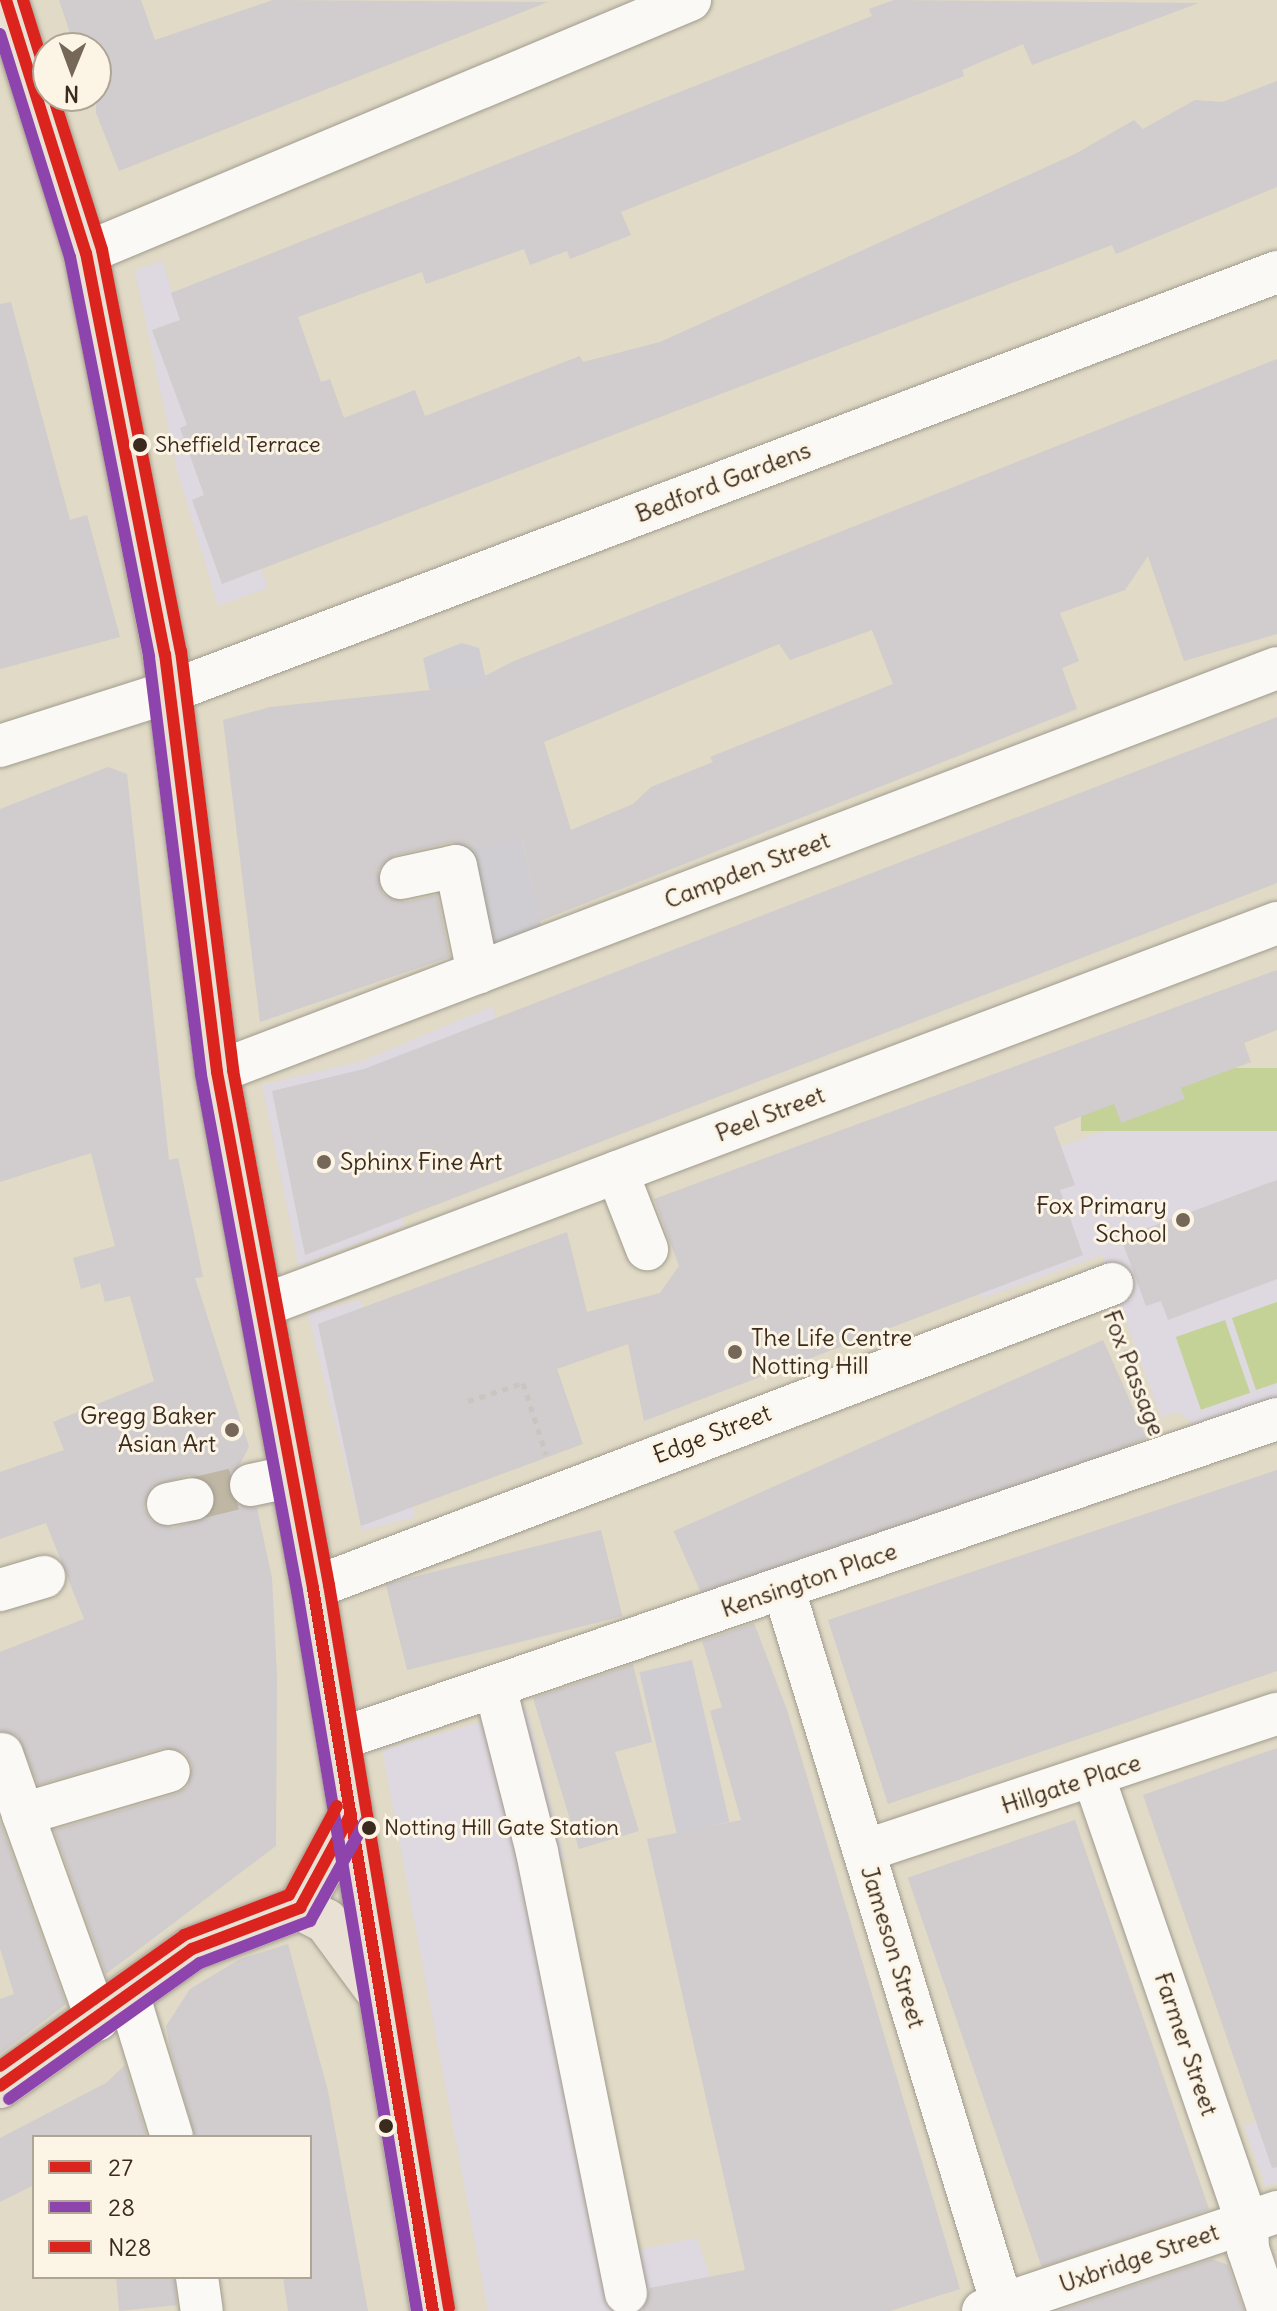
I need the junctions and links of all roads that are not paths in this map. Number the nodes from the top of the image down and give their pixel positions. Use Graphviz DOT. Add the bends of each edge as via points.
graph roads {
  1 [pos="6,0"];
  2 [pos="690,0"];
  3 [pos="86,253"];
  4 [pos="1277,272"];
  5 [pos="1275,675"];
  6 [pos="169,692"];
  7 [pos="0,746"];
  8 [pos="401,878"];
  9 [pos="1277,923"];
  10 [pos="478,973"];
  11 [pos="217,1072"];
  12 [pos="617,1172"];
  13 [pos="647,1249"];
  14 [pos="1108,1286"];
  15 [pos="262,1306"];
  16 [pos="1277,1419"];
  17 [pos="293,1476"];
  18 [pos="251,1485"];
  19 [pos="44,1577"];
  20 [pos="313,1588"];
  21 [pos="0,1590"];
  22 [pos="784,1590"];
  23 [pos="495,1687"];
  24 [pos="1277,1714"];
  25 [pos="340,1739"];
  26 [pos="2,1754"];
  27 [pos="169,1771"];
  28 [pos="1094,1778"];
  29 [pos="23,1814"];
  30 [pos="351,1814"];
  31 [pos="864,1851"];
  32 [pos="300,1908"];
  33 [pos="378,1992"];
  34 [pos="113,2008"];
  35 [pos="0,2086"];
  36 [pos="171,2135"];
  37 [pos="1262,2217"];
  38 [pos="197,2279"];
  39 [pos="626,2293"];
  40 [pos="992,2308"];
  41 [pos="202,2311"];
  42 [pos="433,2311"];
  43 [pos="1269,2311"];
  1 -- 3 [label="main road"];
  2 -- 3 [label="street"];
  3 -- 6 [label="main road"];
  4 -- 6 [label="street, Bedford Gardens"];
  5 -- 10 [label="street, Campden Street"];
  6 -- 7 [label="street, Bedford Gardens"];
  6 -- 11 [label="main road"];
  8 -- 10 [label="street" via="456,866"];
  9 -- 12 [label="street, Peel Street"];
  10 -- 11 [label="street, Campden Street"];
  11 -- 15 [label="main road"];
  12 -- 13 [label="street"];
  12 -- 15 [label="street, Peel Street"];
  14 -- 20 [label="street, Edge Street"];
  15 -- 17 [label="main road"];
  16 -- 22 [label="street, Kensington Place"];
  17 -- 18 [label="street"];
  17 -- 20 [label="main road"];
  19 -- 21 [label="street"];
  20 -- 25 [label="main road"];
  22 -- 23 [label="street, Kensington Place"];
  22 -- 31 [label="street, Jameson Street"];
  23 -- 25 [label="street, Kensington Place"];
  23 -- 39 [label="street" via="537,1852"];
  24 -- 28 [label="street, Hillgate Place"];
  25 -- 30 [label="main road"];
  26 -- 29 [label="street"];
  27 -- 29 [label="street"];
  28 -- 31 [label="street, Hillgate Place"];
  28 -- 37 [label="street, Farmer Street"];
  29 -- 34 [label="street"];
  30 -- 32 [label="main road"];
  30 -- 33 [label="main road"];
  31 -- 40 [label="street, Jameson Street"];
  32 -- 33 [label="main road" via="326,1921"];
  32 -- 34 [label="main road" via="192,1949"];
  33 -- 42 [label="main road"];
  34 -- 35 [label="main road"];
  34 -- 36 [label="street"];
  37 -- 40 [label="street, Uxbridge Street"];
  37 -- 43 [label="street, Farmer Street" via="1248,2249"];
  38 -- 41 [label="street"];
}
